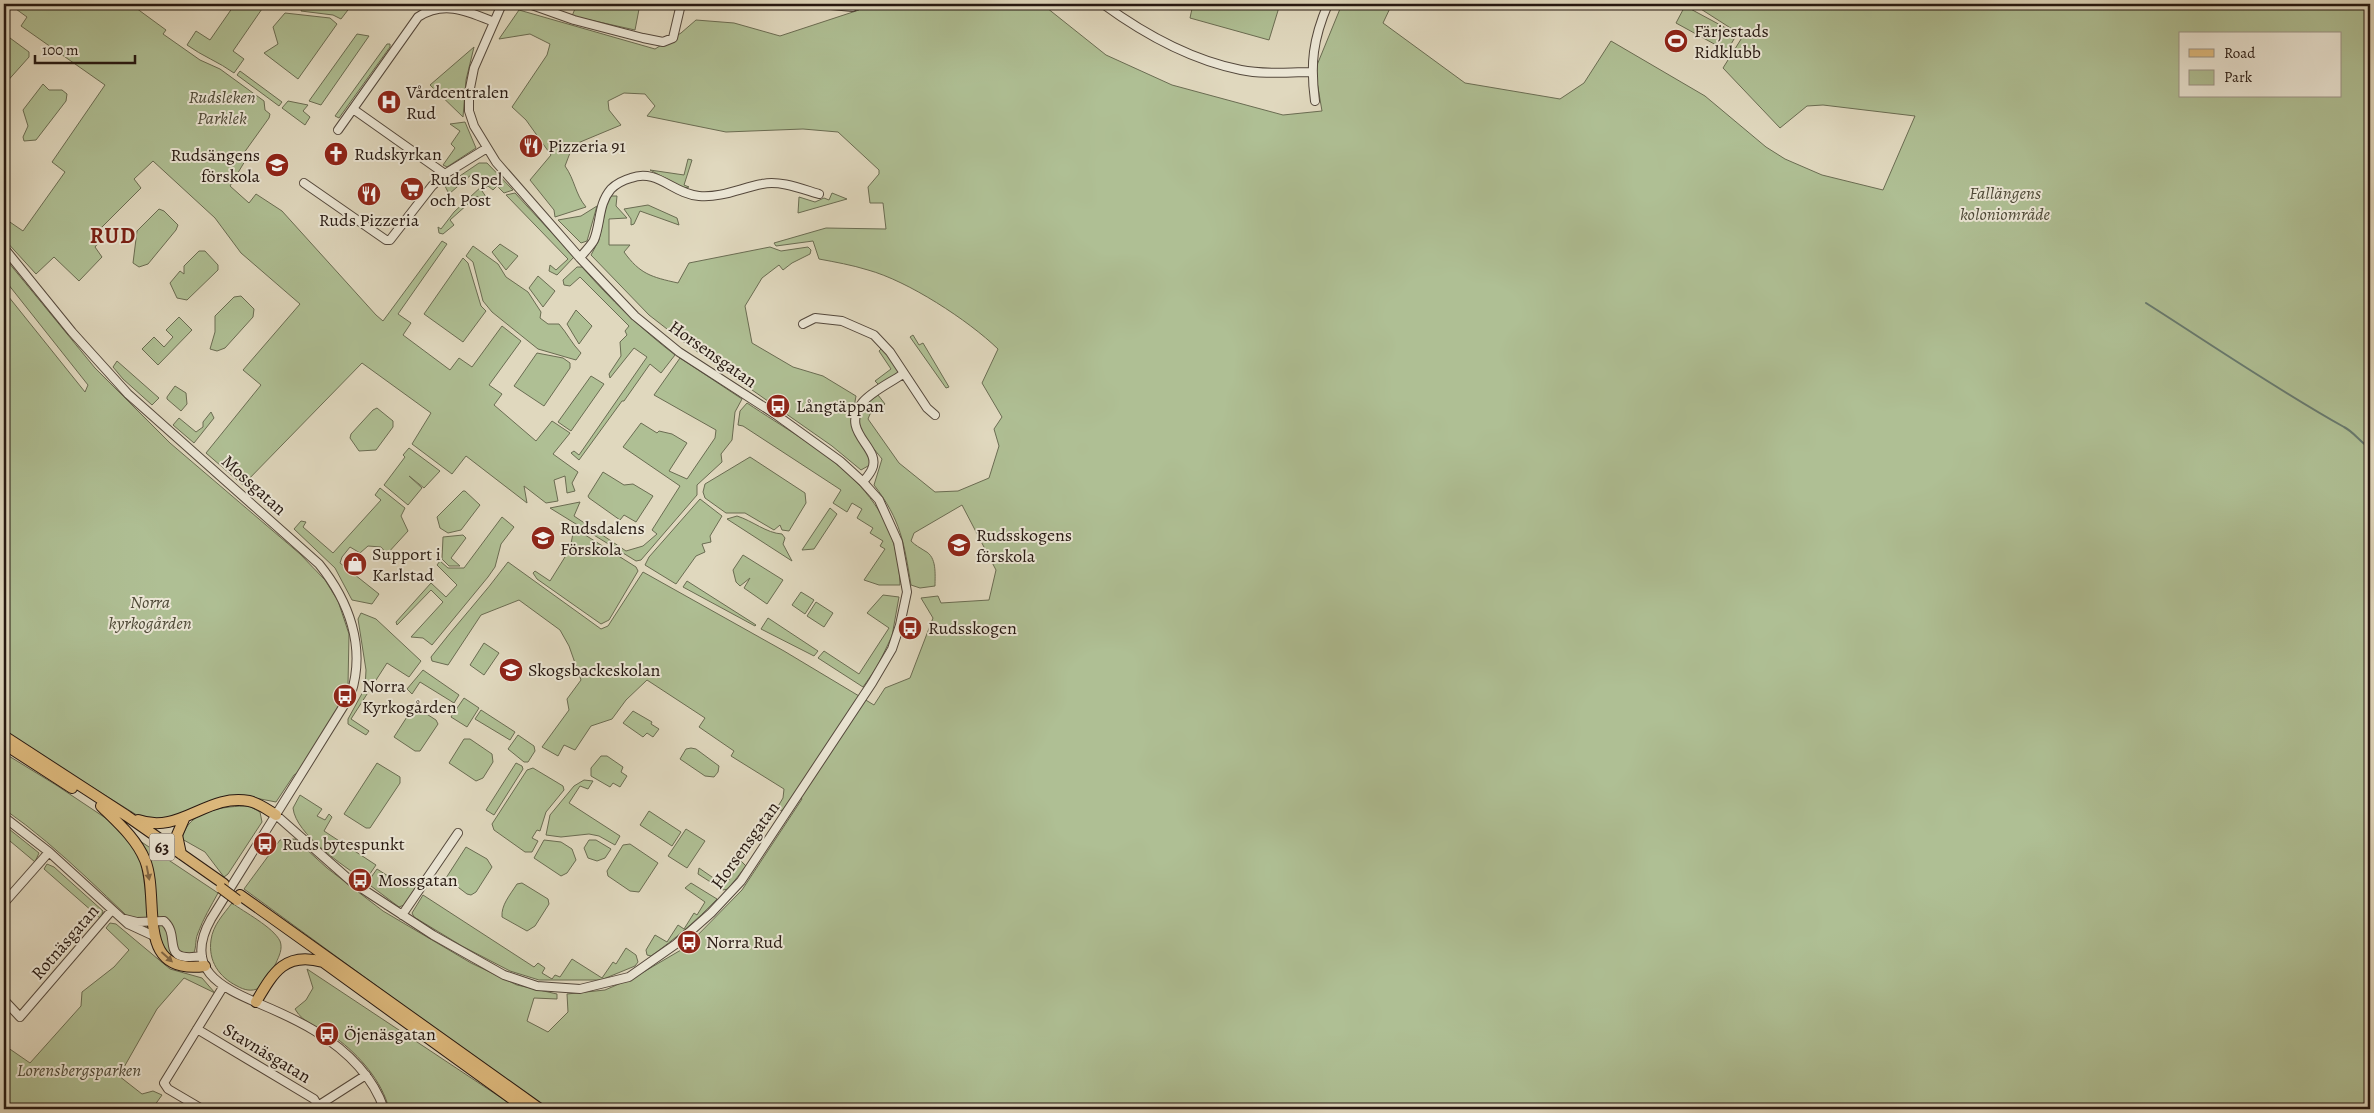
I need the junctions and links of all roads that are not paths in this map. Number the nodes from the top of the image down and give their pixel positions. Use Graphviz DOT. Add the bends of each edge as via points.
graph roads {
  1 [pos="502,4"];
  2 [pos="529,4"];
  3 [pos="681,4"];
  4 [pos="820,4"];
  5 [pos="1104,4"];
  6 [pos="1328,4"];
  7 [pos="853,6"];
  8 [pos="494,22"];
  9 [pos="1311,72"];
  10 [pos="1315,101"];
  11 [pos="353,109"];
  12 [pos="338,130"];
  13 [pos="487,148"];
  14 [pos="445,174"];
  15 [pos="304,183"];
  16 [pos="818,194"];
  17 [pos="4,248"];
  18 [pos="580,258"];
  19 [pos="802,324"];
  20 [pos="903,374"];
  21 [pos="935,415"];
  22 [pos="863,482"];
  23 [pos="4,736"];
  24 [pos="4,744"];
  25 [pos="101,806"];
  26 [pos="127,816"];
  27 [pos="276,816"];
  28 [pos="4,817"];
  29 [pos="184,819"];
  30 [pos="458,833"];
  31 [pos="49,852"];
  32 [pos="181,854"];
  33 [pos="223,886"];
  34 [pos="238,897"];
  35 [pos="4,903"];
  36 [pos="112,910"];
  37 [pos="402,916"];
  38 [pos="120,918"];
  39 [pos="152,920"];
  40 [pos="154,936"];
  41 [pos="204,961"];
  42 [pos="323,962"];
  43 [pos="223,987"];
  44 [pos="4,1000"];
  45 [pos="256,1002"];
  46 [pos="197,1029"];
  47 [pos="366,1075"];
  48 [pos="315,1108"];
  49 [pos="202,1109"];
  50 [pos="384,1109"];
  51 [pos="526,1109"];
  52 [pos="540,1109"];
  1 -- 8 [label="street, Horsensgatan"];
  2 -- 3 [label="street" via="574,20 663,42 673,38"];
  4 -- 7 [label="street"];
  5 -- 9 [label="street" via="1139,28 1190,55 1242,70"];
  6 -- 9 [label="street" via="1318,28"];
  8 -- 11 [label="street" via="447,4 425,11 418,16"];
  8 -- 13 [label="street, Horsensgatan" via="474,68 470,93 474,126"];
  9 -- 10 [label="street"];
  11 -- 12 [label="street"];
  11 -- 14 [label="street"];
  13 -- 14 [label="street"];
  13 -- 18 [label="street, Horsensgatan" via="512,182"];
  14 -- 15 [label="street" via="423,196 390,240"];
  16 -- 18 [label="street" via="784,185 764,184 736,192 700,196 654,176 637,175 611,189 603,203 594,240"];
  17 -- 27 [label="street, Mossgatan" via="72,332 128,394 319,564 347,608 357,654 351,694"];
  18 -- 22 [label="street, Horsensgatan" via="635,316 679,352 774,414 840,461"];
  19 -- 20 [label="street" via="815,318 857,326 874,335 890,352"];
  20 -- 21 [label="street"];
  20 -- 22 [label="street" via="863,402 855,416 856,430 873,457 873,468"];
  22 -- 37 [label="street, Horsensgatan" via="879,500 898,542 907,592 892,649 741,881 711,913 676,944 629,977 580,988 537,986 504,975"];
  23 -- 26 [label="main road, 63"];
  24 -- 25 [label="main road, 63"];
  25 -- 33 [label="main road, 63"];
  25 -- 39 [label="main road, one-way" via="134,840 145,860"];
  26 -- 29 [label="main road" via="162,824"];
  26 -- 32 [label="main road, 63"];
  27 -- 29 [label="main road" via="255,803 239,800 205,808"];
  27 -- 37 [label="street, Horsensgatan" via="352,882"];
  27 -- 41 [label="street, Mossgatan" via="206,928 202,942"];
  28 -- 31 [label="street"];
  29 -- 32 [label="main road" via="178,835"];
  30 -- 37 [label="street"];
  31 -- 35 [label="street"];
  31 -- 36 [label="street"];
  32 -- 33 [label="main road, 63"];
  33 -- 34 [label="main road, 63"];
  34 -- 42 [label="main road, 63"];
  34 -- 52 [label="main road, 63"];
  36 -- 38 [label="street"];
  36 -- 44 [label="street, Rotnäsgatan" via="20,1017"];
  38 -- 39 [label="street" via="137,922"];
  38 -- 40 [label="street"];
  39 -- 40 [label="main road"];
  39 -- 41 [label="street" via="167,923 177,954"];
  40 -- 41 [label="main road, one-way" via="158,948 172,962 186,967"];
  41 -- 43 [label="street" via="214,980"];
  42 -- 45 [label="main road" via="302,958 290,961 281,967"];
  42 -- 51 [label="main road, 63"];
  43 -- 45 [label="street"];
  43 -- 46 [label="street"];
  45 -- 47 [label="street" via="322,1036 352,1057"];
  46 -- 48 [label="street, Stavnäsgatan" via="314,1099"];
  46 -- 49 [label="street" via="164,1085"];
  47 -- 48 [label="street"];
  47 -- 50 [label="street"];
}
